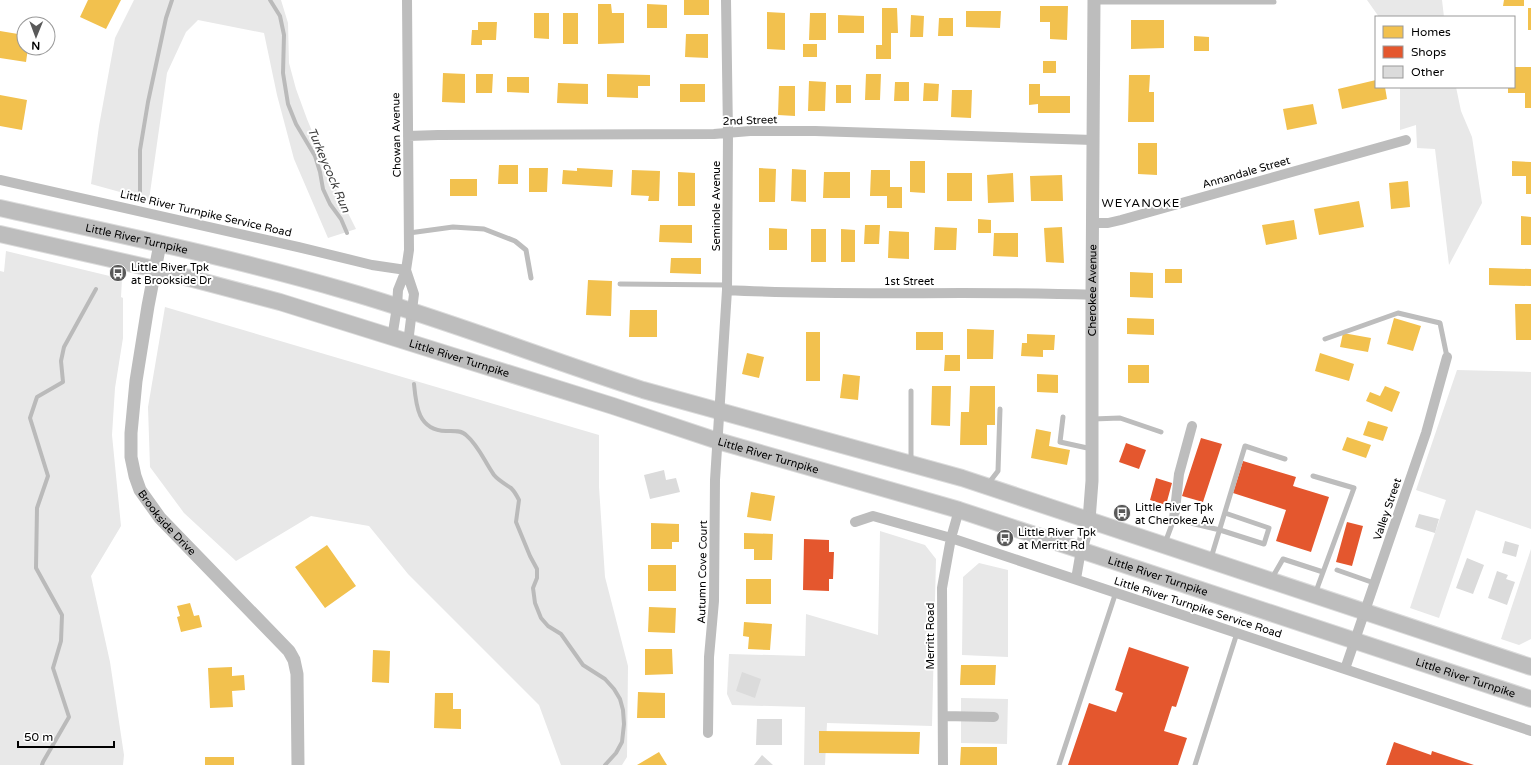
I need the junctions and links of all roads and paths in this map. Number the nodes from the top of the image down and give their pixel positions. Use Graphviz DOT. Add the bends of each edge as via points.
graph roads {
  1 [pos="407,0"];
  2 [pos="726,0"];
  3 [pos="1094,1"];
  4 [pos="1274,2"];
  5 [pos="728,133"];
  6 [pos="408,136"];
  7 [pos="1093,140"];
  8 [pos="1406,140"];
  9 [pos="0,180"];
  10 [pos="0,208"];
  11 [pos="1093,223"];
  12 [pos="0,234"];
  13 [pos="409,234"];
  14 [pos="160,244"];
  15 [pos="155,269"];
  16 [pos="406,270"];
  17 [pos="531,278"];
  18 [pos="620,284"];
  19 [pos="727,287"];
  20 [pos="1092,296"];
  21 [pos="405,309"];
  22 [pos="392,338"];
  23 [pos="1325,339"];
  24 [pos="408,343"];
  25 [pos="1447,357"];
  26 [pos="911,391"];
  27 [pos="1000,409"];
  28 [pos="720,412"];
  29 [pos="1063,417"];
  30 [pos="1093,419"];
  31 [pos="1192,426"];
  32 [pos="1161,432"];
  33 [pos="718,441"];
  34 [pos="1092,449"];
  35 [pos="1285,459"];
  36 [pos="911,464"];
  37 [pos="1313,476"];
  38 [pos="986,486"];
  39 [pos="959,510"];
  40 [pos="1225,513"];
  41 [pos="1174,519"];
  42 [pos="1089,520"];
  43 [pos="856,522"];
  44 [pos="1220,530"];
  45 [pos="950,538"];
  46 [pos="1164,545"];
  47 [pos="1081,550"];
  48 [pos="1211,561"];
  49 [pos="1337,570"];
  50 [pos="1323,572"];
  51 [pos="1076,579"];
  52 [pos="1270,580"];
  53 [pos="1374,583"];
  54 [pos="1116,592"];
  55 [pos="1315,595"];
  56 [pos="1364,612"];
  57 [pos="1237,632"];
  58 [pos="1354,640"];
  59 [pos="1531,667"];
  60 [pos="1346,669"];
  61 [pos="1531,699"];
  62 [pos="943,716"];
  63 [pos="994,717"];
  64 [pos="1531,731"];
  65 [pos="708,733"];
  66 [pos="298,765"];
  67 [pos="943,765"];
  68 [pos="1059,765"];
  69 [pos="1195,765"];
  1 -- 6 [label="street, Chowan Avenue"];
  2 -- 5 [label="street, Seminole Avenue"];
  3 -- 4 [label="lane"];
  3 -- 7 [label="street, Cherokee Avenue"];
  5 -- 6 [label="street, 2nd Street"];
  5 -- 7 [label="street, 2nd Street" via="815,131"];
  5 -- 19 [label="street, Seminole Avenue"];
  6 -- 13 [label="street, Chowan Avenue"];
  7 -- 11 [label="street, Cherokee Avenue"];
  8 -- 11 [label="street, Annandale Street" via="1121,220"];
  9 -- 16 [label="street, Little River Turnpike Service Road" via="372,265"];
  10 -- 14 [label="main road, Little River Turnpike"];
  11 -- 20 [label="street, Cherokee Avenue"];
  12 -- 15 [label="main road, Little River Turnpike"];
  13 -- 16 [label="street, Chowan Avenue"];
  13 -- 17 [label="lane" via="453,227 484,229 515,241 526,250"];
  14 -- 15 [label="street, Brookside Drive"];
  14 -- 21 [label="main road, Little River Turnpike" via="343,290"];
  15 -- 22 [label="main road, Little River Turnpike" via="280,302"];
  15 -- 66 [label="street, Brookside Drive" via="136,381 131,433 131,457 135,476 140,490 160,518 289,651 297,674"];
  16 -- 21 [label="street, Chowan Avenue" via="398,290"];
  16 -- 21 [label="street, Chowan Avenue" via="414,294"];
  18 -- 19 [label="lane"];
  19 -- 20 [label="street, 1st Street" via="780,293 1042,293"];
  19 -- 28 [label="street, Seminole Avenue"];
  20 -- 30 [label="street, Cherokee Avenue"];
  21 -- 22 [label="street, Chowan Avenue"];
  21 -- 24 [label="street, Chowan Avenue"];
  21 -- 28 [label="main road, Little River Turnpike" via="599,376"];
  22 -- 24 [label="main road, Little River Turnpike"];
  23 -- 25 [label="lane" via="1398,313 1440,323"];
  24 -- 33 [label="main road, Little River Turnpike"];
  25 -- 53 [label="street, Valley Street" via="1426,433"];
  26 -- 36 [label="lane"];
  27 -- 38 [label="lane" via="998,470"];
  28 -- 33 [label="street, Autumn Cove Court"];
  28 -- 36 [label="main road, Little River Turnpike"];
  29 -- 34 [label="lane" via="1060,442"];
  30 -- 32 [label="lane" via="1120,418"];
  30 -- 34 [label="street, Cherokee Avenue"];
  31 -- 41 [label="street" via="1179,474"];
  33 -- 39 [label="main road, Little River Turnpike"];
  33 -- 65 [label="street, Autumn Cove Court"];
  34 -- 42 [label="street, Cherokee Avenue"];
  35 -- 40 [label="lane" via="1244,446"];
  36 -- 38 [label="main road, Little River Turnpike"];
  37 -- 50 [label="lane" via="1354,488"];
  38 -- 42 [label="main road, Little River Turnpike"];
  39 -- 45 [label="street, Merritt Road"];
  39 -- 47 [label="main road, Little River Turnpike"];
  40 -- 44 [label="lane"];
  40 -- 44 [label="lane" via="1269,528 1264,544"];
  41 -- 44 [label="lane"];
  41 -- 46 [label="lane"];
  42 -- 46 [label="main road, Little River Turnpike"];
  42 -- 47 [label="street, Cherokee Avenue"];
  43 -- 45 [label="street, Little River Turnpike Service Road" via="873,516"];
  44 -- 48 [label="lane"];
  45 -- 51 [label="street, Little River Turnpike Service Road"];
  45 -- 62 [label="street, Merritt Road" via="942,588"];
  46 -- 48 [label="main road, Little River Turnpike"];
  47 -- 51 [label="street, Cherokee Avenue"];
  47 -- 58 [label="main road, Little River Turnpike"];
  48 -- 52 [label="main road, Little River Turnpike"];
  49 -- 53 [label="lane"];
  50 -- 52 [label="lane" via="1283,559"];
  50 -- 55 [label="lane"];
  51 -- 54 [label="street, Little River Turnpike Service Road"];
  52 -- 55 [label="main road, Little River Turnpike"];
  53 -- 56 [label="street, Valley Street"];
  54 -- 57 [label="street, Little River Turnpike Service Road"];
  54 -- 68 [label="lane"];
  55 -- 56 [label="main road, Little River Turnpike"];
  56 -- 58 [label="street, Valley Street"];
  56 -- 59 [label="main road, Little River Turnpike"];
  57 -- 60 [label="street, Little River Turnpike Service Road"];
  57 -- 69 [label="lane"];
  58 -- 60 [label="street, Valley Street"];
  58 -- 61 [label="main road, Little River Turnpike"];
  60 -- 64 [label="street, Little River Turnpike Service Road"];
  62 -- 63 [label="street"];
  62 -- 67 [label="street, Merritt Road"];
}
